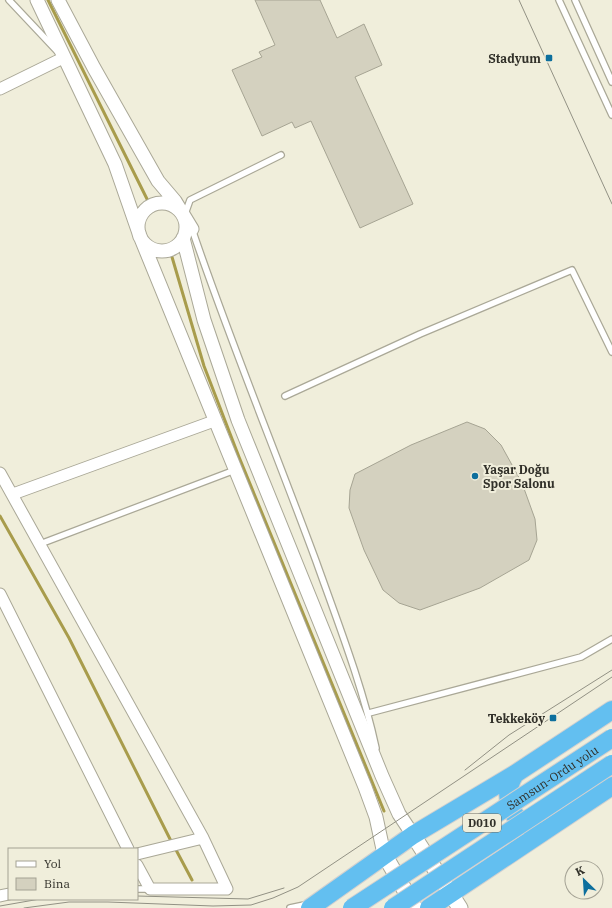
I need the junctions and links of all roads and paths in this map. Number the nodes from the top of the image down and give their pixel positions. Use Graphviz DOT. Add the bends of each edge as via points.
graph roads {
  1 [pos="9,0"];
  2 [pos="37,0"];
  3 [pos="58,0"];
  4 [pos="558,0"];
  5 [pos="575,0"];
  6 [pos="63,58"];
  7 [pos="612,82"];
  8 [pos="0,89"];
  9 [pos="612,115"];
  10 [pos="281,155"];
  11 [pos="184,216"];
  12 [pos="187,234"];
  13 [pos="140,236"];
  14 [pos="612,352"];
  15 [pos="285,396"];
  16 [pos="214,421"];
  17 [pos="235,470"];
  18 [pos="0,473"];
  19 [pos="13,494"];
  20 [pos="40,544"];
  21 [pos="0,594"];
  22 [pos="612,639"];
  23 [pos="612,710"];
  24 [pos="369,713"];
  25 [pos="612,738"];
  26 [pos="612,764"];
  27 [pos="515,774"];
  28 [pos="382,776"];
  29 [pos="612,786"];
  30 [pos="547,830"];
  31 [pos="413,835"];
  32 [pos="203,838"];
  33 [pos="127,848"];
  34 [pos="138,854"];
  35 [pos="384,854"];
  36 [pos="138,867"];
  37 [pos="138,889"];
  38 [pos="150,889"];
  39 [pos="321,901"];
  40 [pos="455,901"];
  41 [pos="290,908"];
  42 [pos="352,908"];
  43 [pos="358,908"];
  44 [pos="393,908"];
  45 [pos="414,908"];
  46 [pos="429,908"];
  1 -- 6 [label="lane"];
  2 -- 6 [label="street"];
  3 -- 11 [label="street" via="158,182"];
  4 -- 9 [label="lane"];
  5 -- 7 [label="lane"];
  6 -- 8 [label="street"];
  6 -- 13 [label="street" via="115,164"];
  10 -- 11 [label="lane" via="190,200"];
  11 -- 12 [label="street"];
  11 -- 13 [label="street" via="173,205 153,205 143,212 139,220"];
  12 -- 13 [label="street" via="172,249 157,250 150,247"];
  12 -- 24 [label="lane" via="281,467"];
  12 -- 28 [label="street" via="204,320 238,420"];
  13 -- 16 [label="street"];
  14 -- 15 [label="lane" via="572,270 420,334"];
  16 -- 17 [label="street"];
  16 -- 19 [label="street"];
  17 -- 20 [label="lane"];
  17 -- 35 [label="street" via="365,787 376,817"];
  18 -- 19 [label="street"];
  19 -- 20 [label="street"];
  20 -- 32 [label="street"];
  21 -- 33 [label="street"];
  22 -- 24 [label="lane" via="581,657"];
  23 -- 27 [label="highway"];
  24 -- 28 [label="lane"];
  25 -- 42 [label="highway, Samsun-Ordu yolu / D010, bridge"];
  26 -- 44 [label="highway, Samsun-Ordu yolu / D010, bridge"];
  27 -- 30 [label="highway" via="508,792 511,810 523,824"];
  27 -- 31 [label="highway"];
  28 -- 31 [label="street" via="399,814"];
  29 -- 30 [label="highway"];
  30 -- 40 [label="highway"];
  31 -- 35 [label="highway"];
  31 -- 40 [label="main road"];
  32 -- 34 [label="street"];
  32 -- 38 [label="street" via="226,889"];
  35 -- 39 [label="highway"];
  35 -- 45 [label="main road"];
  36 -- 38 [label="street"];
  37 -- 38 [label="lane"];
  39 -- 41 [label="lane"];
  39 -- 43 [label="highway" via="345,897"];
  40 -- 46 [label="highway"];
}
